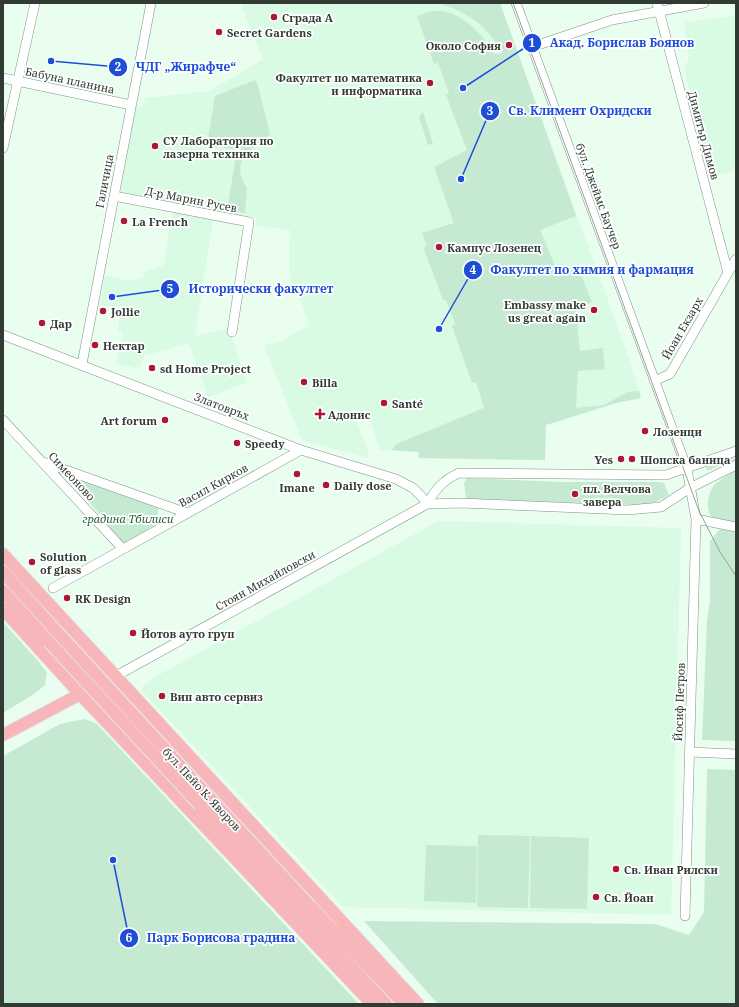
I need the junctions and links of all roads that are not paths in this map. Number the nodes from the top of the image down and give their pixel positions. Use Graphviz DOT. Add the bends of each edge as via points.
graph roads {
  1 [pos="35,3"];
  2 [pos="151,3"];
  3 [pos="516,3"];
  4 [pos="704,3"];
  5 [pos="658,7"];
  6 [pos="532,47"];
  7 [pos="3,78"];
  8 [pos="18,81"];
  9 [pos="131,105"];
  10 [pos="3,148"];
  11 [pos="114,196"];
  12 [pos="736,259"];
  13 [pos="728,273"];
  14 [pos="232,332"];
  15 [pos="3,335"];
  16 [pos="82,364"];
  17 [pos="654,381"];
  18 [pos="3,420"];
  19 [pos="301,450"];
  20 [pos="736,451"];
  21 [pos="42,462"];
  22 [pos="736,465"];
  23 [pos="687,469"];
  24 [pos="690,488"];
  25 [pos="426,504"];
  26 [pos="187,513"];
  27 [pos="696,520"];
  28 [pos="736,527"];
  29 [pos="123,549"];
  30 [pos="3,554"];
  31 [pos="3,572"];
  32 [pos="53,588"];
  33 [pos="3,591"];
  34 [pos="3,609"];
  35 [pos="116,676"];
  36 [pos="80,694"];
  37 [pos="3,735"];
  38 [pos="690,752"];
  39 [pos="736,754"];
  40 [pos="205,801"];
  41 [pos="320,897"];
  42 [pos="686,916"];
  43 [pos="292,920"];
  44 [pos="372,1004"];
  45 [pos="385,1004"];
  46 [pos="404,1004"];
  47 [pos="418,1004"];
  1 -- 8 [label="street"];
  2 -- 9 [label="street, Галичица"];
  3 -- 6 [label="street, бул. Джеймс Баучер"];
  4 -- 5 [label="street"];
  5 -- 6 [label="street"];
  5 -- 13 [label="street, Димитър Димов"];
  6 -- 17 [label="street, бул. Джеймс Баучер"];
  7 -- 8 [label="street, Бабуна планина"];
  8 -- 9 [label="street, Бабуна планина"];
  8 -- 10 [label="street"];
  9 -- 11 [label="street, Галичица"];
  11 -- 14 [label="street, Д-р Марин Русев" via="249,222"];
  11 -- 16 [label="street, Галичица"];
  12 -- 13 [label="street, Йоан Екзарх"];
  13 -- 17 [label="street, Йоан Екзарх" via="670,374"];
  15 -- 16 [label="street, Златовръх"];
  16 -- 19 [label="street, Златовръх"];
  17 -- 23 [label="street, бул. Джеймс Баучер"];
  18 -- 21 [label="street, Симеоново"];
  19 -- 25 [label="street, Златовръх" via="396,479 413,488"];
  19 -- 26 [label="street, Васил Кирков"];
  20 -- 23 [label="street"];
  21 -- 26 [label="street"];
  21 -- 29 [label="street, Симеоново"];
  22 -- 24 [label="street"];
  23 -- 24 [label="street, бул. Джеймс Баучер"];
  23 -- 25 [label="street" via="666,475 640,476 459,473 447,478 435,489"];
  24 -- 25 [label="street" via="661,507 628,510 460,503"];
  24 -- 27 [label="street, Йосиф Петров"];
  25 -- 35 [label="street, Стоян Михайловски"];
  26 -- 29 [label="street, Васил Кирков"];
  27 -- 28 [label="street"];
  27 -- 38 [label="street, Йосиф Петров"];
  29 -- 32 [label="street, Васил Кирков"];
  30 -- 35 [label="main road"];
  31 -- 40 [label="main road, бул. Пейо К. Яворов, bridge"];
  33 -- 40 [label="main road, бул. Пейо К. Яворов, bridge" via="49,642"];
  34 -- 36 [label="main road"];
  35 -- 36 [label="main road"];
  35 -- 41 [label="main road"];
  36 -- 37 [label="main road"];
  36 -- 43 [label="main road"];
  38 -- 39 [label="street"];
  38 -- 42 [label="street, Йосиф Петров"];
  40 -- 45 [label="main road, бул. Пейо К. Яворов"];
  40 -- 46 [label="main road, бул. Пейо К. Яворов"];
  41 -- 46 [label="main road"];
  41 -- 47 [label="main road"];
  43 -- 44 [label="main road"];
  43 -- 45 [label="main road"];
}
